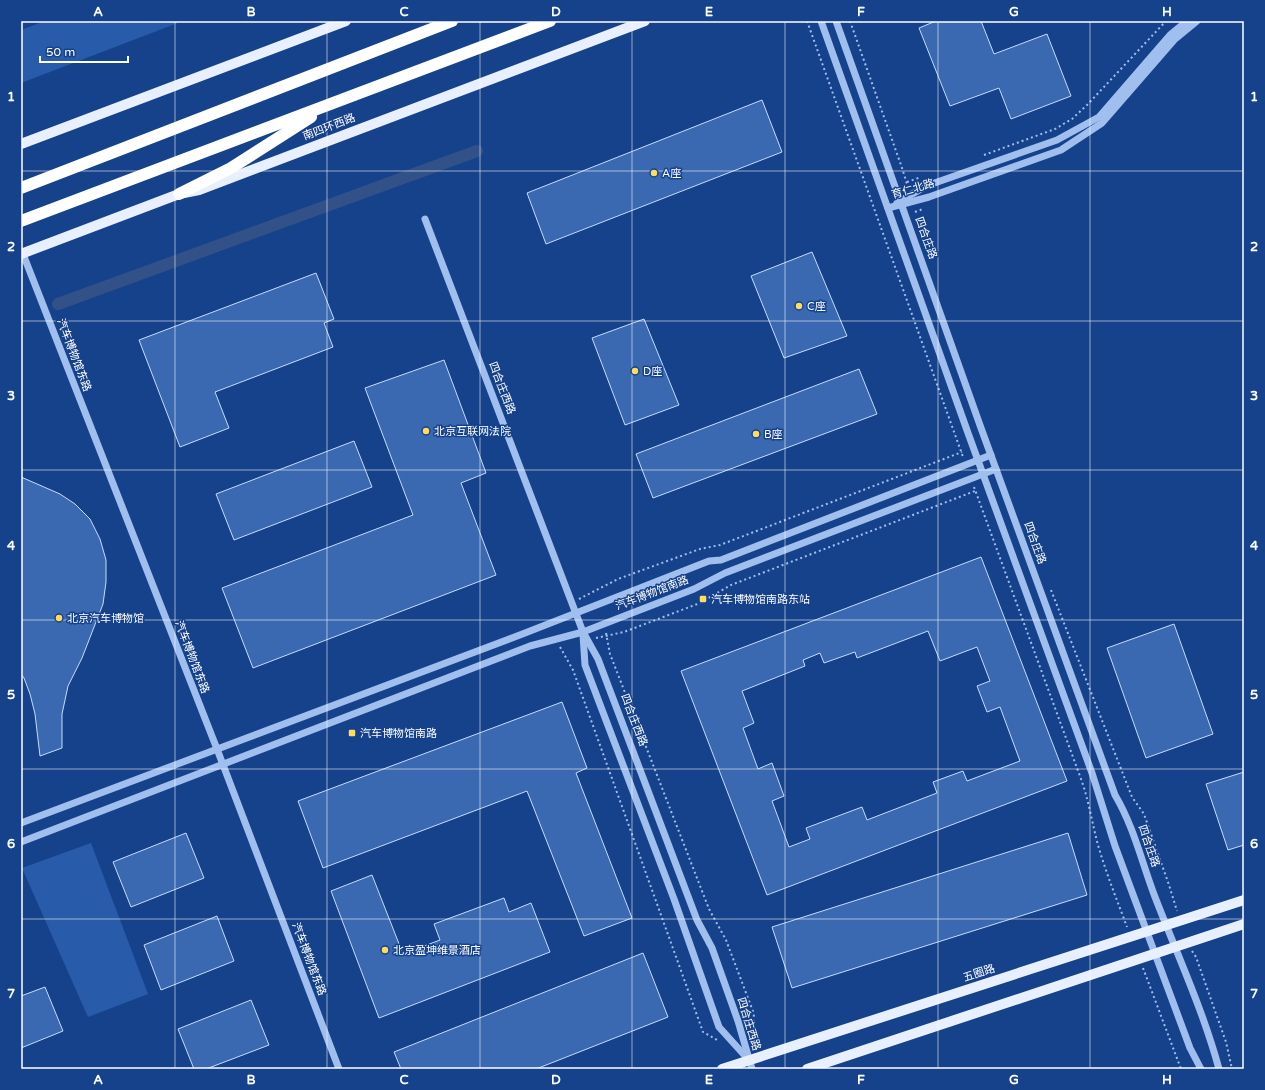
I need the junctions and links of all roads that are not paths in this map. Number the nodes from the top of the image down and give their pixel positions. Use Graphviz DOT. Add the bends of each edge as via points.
graph roads {
  1 [pos="346,21"];
  2 [pos="452,21"];
  3 [pos="550,21"];
  4 [pos="645,21"];
  5 [pos="821,21"];
  6 [pos="836,21"];
  7 [pos="1187,21"];
  8 [pos="1197,21"];
  9 [pos="331,24"];
  10 [pos="333,103"];
  11 [pos="21,144"];
  12 [pos="21,188"];
  13 [pos="179,194"];
  14 [pos="911,198"];
  15 [pos="902,202"];
  16 [pos="888,208"];
  17 [pos="425,219"];
  18 [pos="21,221"];
  19 [pos="22,254"];
  20 [pos="991,455"];
  21 [pos="978,460"];
  22 [pos="996,469"];
  23 [pos="984,474"];
  24 [pos="576,613"];
  25 [pos="583,632"];
  26 [pos="217,750"];
  27 [pos="223,765"];
  28 [pos="21,823"];
  29 [pos="21,842"];
  30 [pos="1244,900"];
  31 [pos="1244,924"];
  32 [pos="1166,925"];
  33 [pos="1146,931"];
  34 [pos="1175,946"];
  35 [pos="1154,953"];
  36 [pos="750,1064"];
  37 [pos="339,1069"];
  38 [pos="722,1069"];
  39 [pos="807,1069"];
  40 [pos="1200,1069"];
  41 [pos="1219,1069"];
  1 -- 9 [label="main road"];
  2 -- 12 [label="highway"];
  3 -- 10 [label="highway, 南四环西路"];
  4 -- 13 [label="main road, 南四环西路" via="198,190"];
  5 -- 16 [label="street"];
  6 -- 15 [label="street, 四合庄路"];
  7 -- 14 [label="street, 育仁北路" via="1170,35 1099,117 1057,140 926,186"];
  8 -- 14 [label="street, 育仁北路" via="1175,39 1102,123 1061,150 930,197"];
  9 -- 11 [label="main road"];
  10 -- 13 [label="highway" via="230,168"];
  10 -- 18 [label="highway, 南四环西路"];
  13 -- 19 [label="main road, 南四环西路"];
  14 -- 15 [label="street, 育仁北路"];
  15 -- 16 [label="street, 育仁北路"];
  15 -- 20 [label="street, 四合庄路"];
  16 -- 21 [label="street"];
  17 -- 24 [label="street, 四合庄西路"];
  19 -- 26 [label="street, 汽车博物馆东路"];
  20 -- 21 [label="street, 汽车博物馆南路"];
  20 -- 22 [label="street, 四合庄路"];
  21 -- 23 [label="street"];
  21 -- 24 [label="street, 汽车博物馆南路" via="721,560 710,561"];
  22 -- 23 [label="street, 汽车博物馆南路"];
  22 -- 32 [label="street, 四合庄路" via="1115,795 1125,813"];
  23 -- 25 [label="street, 汽车博物馆南路" via="725,573 694,589"];
  23 -- 33 [label="street"];
  24 -- 25 [label="street, 四合庄西路"];
  24 -- 26 [label="street, 汽车博物馆南路"];
  25 -- 27 [label="street, 汽车博物馆南路" via="530,646"];
  25 -- 36 [label="street, 四合庄西路" via="598,659 698,920 712,948 738,1020"];
  25 -- 36 [label="street, 四合庄西路" via="585,665 720,1027"];
  26 -- 27 [label="street, 汽车博物馆东路"];
  26 -- 28 [label="street, 汽车博物馆南路"];
  27 -- 29 [label="street, 汽车博物馆南路"];
  27 -- 37 [label="street, 汽车博物馆东路"];
  30 -- 32 [label="main road, 五圈路"];
  31 -- 34 [label="main road"];
  32 -- 33 [label="main road, 五圈路"];
  32 -- 34 [label="street, 四合庄路"];
  33 -- 35 [label="street"];
  33 -- 36 [label="main road, 五圈路"];
  34 -- 35 [label="main road"];
  34 -- 41 [label="street, 四合庄路" via="1211,1040"];
  35 -- 39 [label="main road"];
  35 -- 40 [label="street"];
  36 -- 38 [label="main road, 五圈路"];
}
